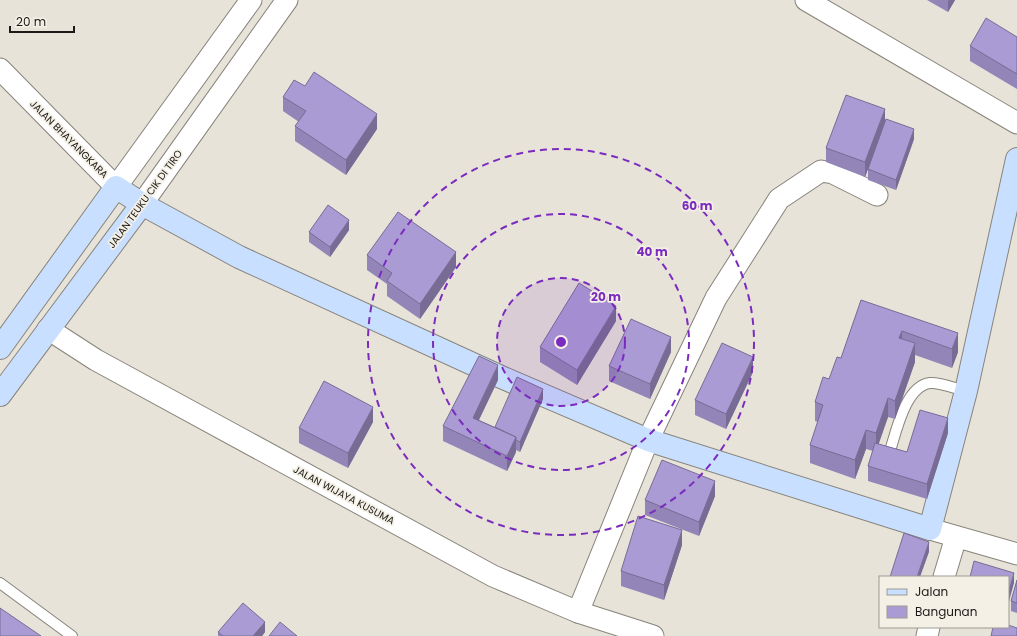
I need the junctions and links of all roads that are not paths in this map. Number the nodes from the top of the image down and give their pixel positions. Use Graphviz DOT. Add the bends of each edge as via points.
graph roads {
  1 [pos="251,0"];
  2 [pos="287,0"];
  3 [pos="806,0"];
  4 [pos="0,69"];
  5 [pos="1017,123"];
  6 [pos="1017,158"];
  7 [pos="116,187"];
  8 [pos="877,195"];
  9 [pos="142,204"];
  10 [pos="48,329"];
  11 [pos="0,348"];
  12 [pos="966,391"];
  13 [pos="0,395"];
  14 [pos="648,440"];
  15 [pos="889,454"];
  16 [pos="930,529"];
  17 [pos="956,537"];
  18 [pos="1017,554"];
  19 [pos="944,576"];
  20 [pos="0,583"];
  21 [pos="578,612"];
  22 [pos="72,636"];
  23 [pos="653,636"];
  1 -- 7 [label="street"];
  2 -- 9 [label="street, JALAN TEUKU CIK DI TIRO"];
  3 -- 5 [label="street"];
  4 -- 7 [label="street, JALAN BHAYANGKARA"];
  6 -- 12 [label="street"];
  7 -- 9 [label="street, JALAN BHAYANGKARA"];
  7 -- 11 [label="street"];
  8 -- 14 [label="street" via="833,173 821,171 779,199 716,298"];
  9 -- 10 [label="street, JALAN TEUKU CIK DI TIRO"];
  9 -- 14 [label="street, JALAN BHAYANGKARA" via="246,260 501,377"];
  10 -- 13 [label="street, JALAN TEUKU CIK DI TIRO"];
  10 -- 21 [label="street, JALAN WIJAYA KUSUMA" via="110,367 493,576"];
  12 -- 15 [label="lane" via="931,383 919,387 909,397"];
  12 -- 16 [label="street"];
  14 -- 16 [label="street, JALAN BHAYANGKARA"];
  14 -- 21 [label="street"];
  16 -- 17 [label="street"];
  17 -- 18 [label="street"];
  17 -- 19 [label="street"];
  20 -- 22 [label="lane"];
  21 -- 23 [label="street, JALAN WIJAYA KUSUMA"];
}
